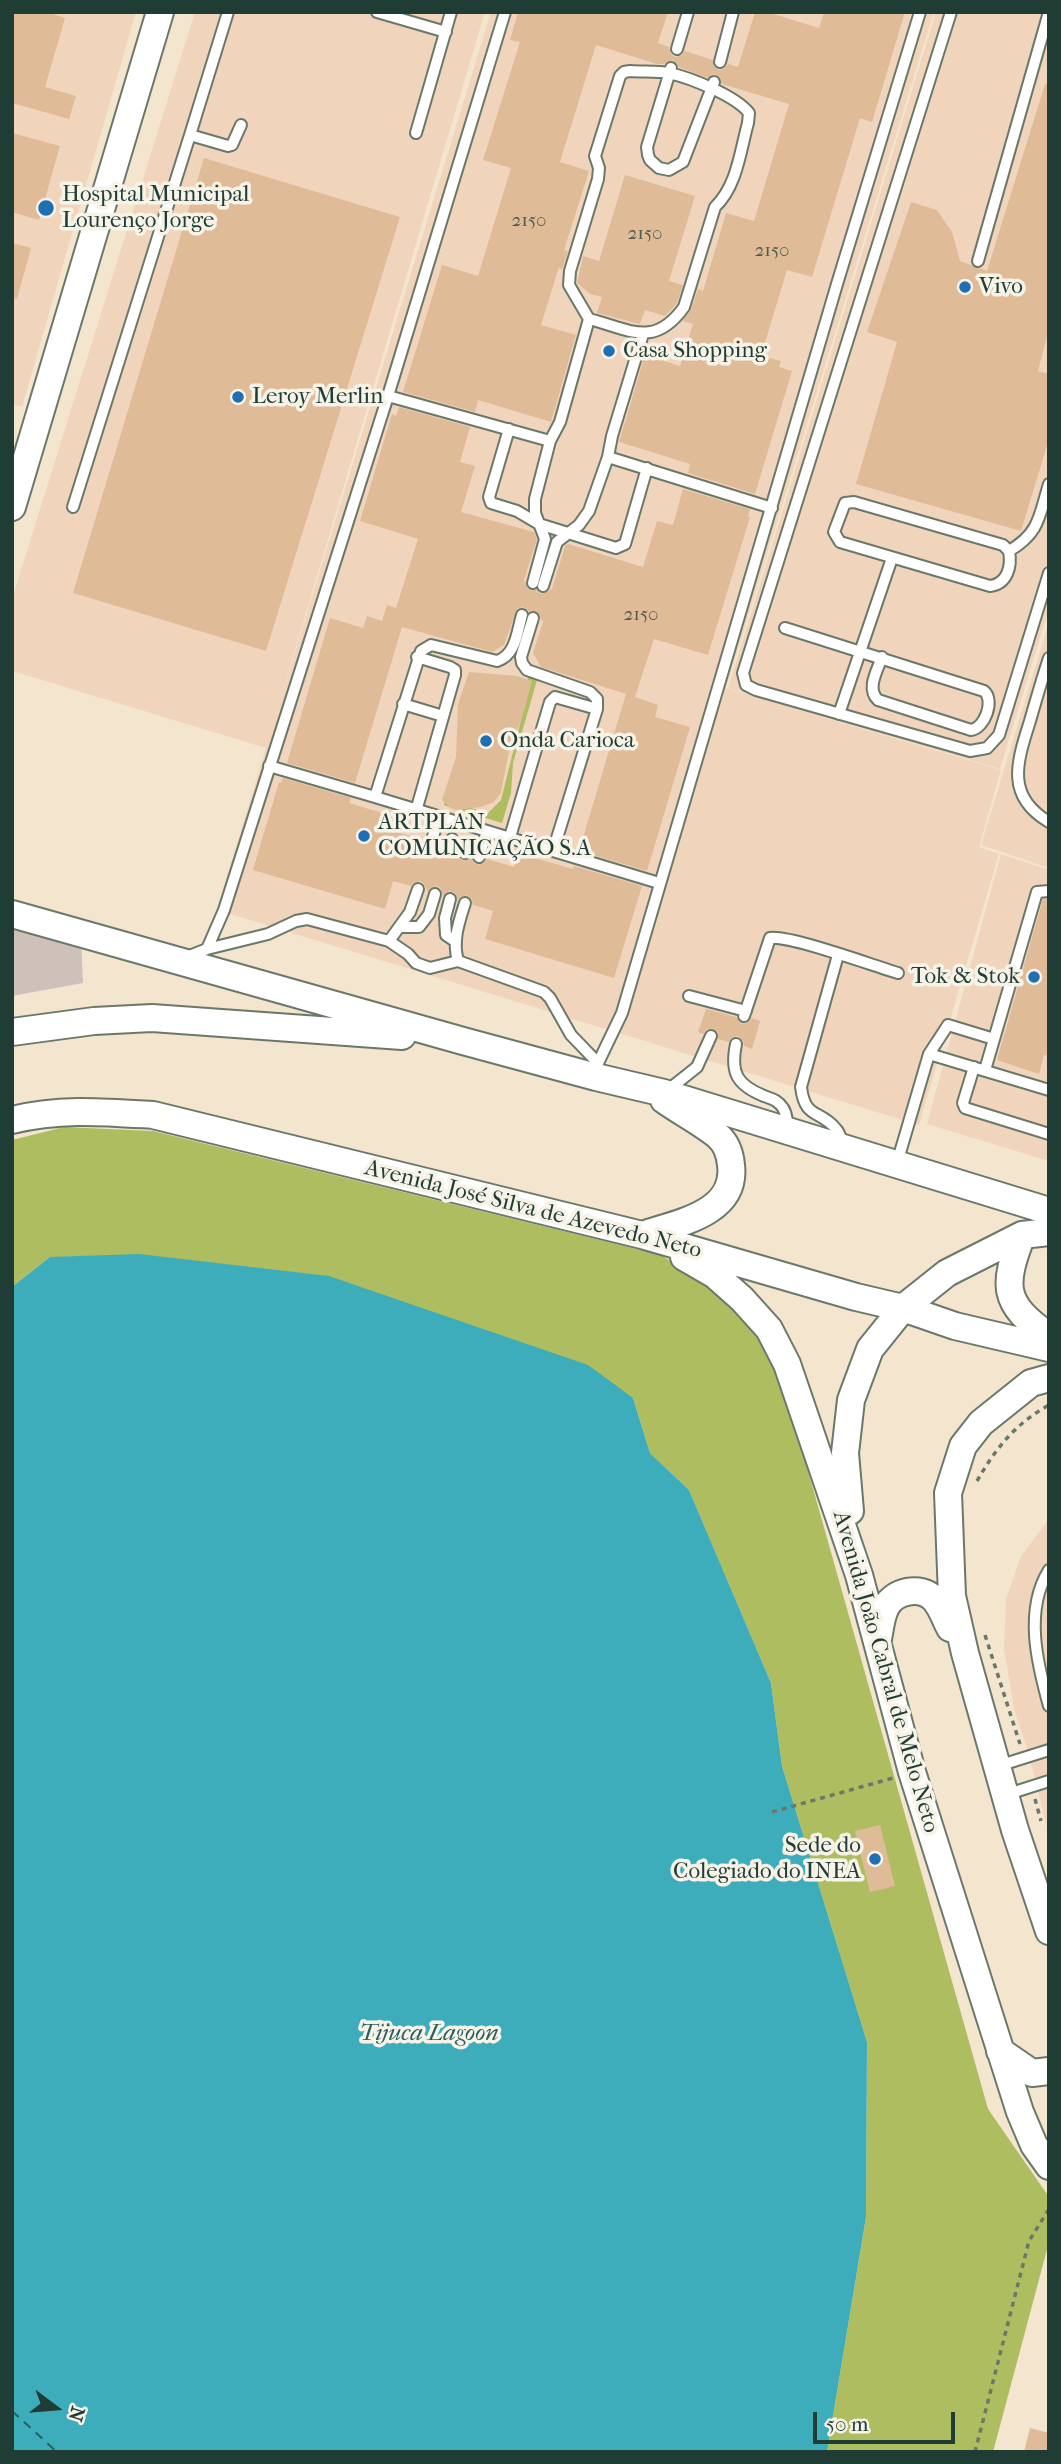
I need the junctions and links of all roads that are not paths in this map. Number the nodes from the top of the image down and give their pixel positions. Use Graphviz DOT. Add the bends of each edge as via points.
graph roads {
  1 [pos="160,12"];
  2 [pos="228,12"];
  3 [pos="377,12"];
  4 [pos="451,12"];
  5 [pos="505,12"];
  6 [pos="688,12"];
  7 [pos="733,12"];
  8 [pos="920,12"];
  9 [pos="951,12"];
  10 [pos="1048,12"];
  11 [pos="446,32"];
  12 [pos="1045,37"];
  13 [pos="677,49"];
  14 [pos="720,62"];
  15 [pos="670,71"];
  16 [pos="713,85"];
  17 [pos="241,124"];
  18 [pos="416,133"];
  19 [pos="190,135"];
  20 [pos="978,261"];
  21 [pos="589,319"];
  22 [pos="643,334"];
  23 [pos="388,396"];
  24 [pos="509,429"];
  25 [pos="550,441"];
  26 [pos="608,457"];
  27 [pos="648,468"];
  28 [pos="1049,484"];
  29 [pos="73,507"];
  30 [pos="12,508"];
  31 [pos="772,508"];
  32 [pos="538,524"];
  33 [pos="567,534"];
  34 [pos="1009,551"];
  35 [pos="891,558"];
  36 [pos="1049,573"];
  37 [pos="785,628"];
  38 [pos="860,650"];
  39 [pos="417,657"];
  40 [pos="882,657"];
  41 [pos="1049,658"];
  42 [pos="403,704"];
  43 [pos="597,709"];
  44 [pos="839,714"];
  45 [pos="443,716"];
  46 [pos="269,766"];
  47 [pos="375,797"];
  48 [pos="416,810"];
  49 [pos="439,817"];
  50 [pos="1049,822"];
  51 [pos="487,831"];
  52 [pos="510,837"];
  53 [pos="431,843"];
  54 [pos="553,851"];
  55 [pos="479,857"];
  56 [pos="659,884"];
  57 [pos="418,889"];
  58 [pos="1049,891"];
  59 [pos="435,894"];
  60 [pos="12,896"];
  61 [pos="450,899"];
  62 [pos="465,903"];
  63 [pos="12,914"];
  64 [pos="44,923"];
  65 [pos="400,928"];
  66 [pos="389,941"];
  67 [pos="456,942"];
  68 [pos="207,949"];
  69 [pos="838,955"];
  70 [pos="177,961"];
  71 [pos="458,961"];
  72 [pos="898,973"];
  73 [pos="690,996"];
  74 [pos="12,1032"];
  75 [pos="711,1037"];
  76 [pos="994,1039"];
  77 [pos="463,1041"];
  78 [pos="736,1044"];
  79 [pos="929,1054"];
  80 [pos="980,1069"];
  81 [pos="597,1070"];
  82 [pos="1049,1090"];
  83 [pos="657,1091"];
  84 [pos="12,1119"];
  85 [pos="787,1130"];
  86 [pos="1049,1134"];
  87 [pos="844,1147"];
  88 [pos="897,1164"];
  89 [pos="1049,1211"];
  90 [pos="1049,1232"];
  91 [pos="642,1234"];
  92 [pos="1022,1235"];
  93 [pos="903,1308"];
  94 [pos="1049,1336"];
  95 [pos="1049,1348"];
  96 [pos="1049,1378"];
  97 [pos="1049,1570"];
  98 [pos="859,1576"];
  99 [pos="877,1642"];
  100 [pos="965,1653"];
  101 [pos="1049,1706"];
  102 [pos="1049,1750"];
  103 [pos="997,1766"];
  104 [pos="1049,1781"];
  105 [pos="1005,1795"];
  106 [pos="1049,1931"];
  107 [pos="1000,2051"];
  108 [pos="1049,2071"];
  109 [pos="1049,2166"];
  1 -- 30 [label="street"];
  2 -- 19 [label="lane"];
  3 -- 11 [label="lane"];
  4 -- 11 [label="lane"];
  5 -- 23 [label="lane"];
  6 -- 13 [label="lane"];
  7 -- 14 [label="lane"];
  8 -- 31 [label="lane"];
  9 -- 44 [label="lane" via="743,673 746,685 756,690"];
  10 -- 12 [label="lane"];
  11 -- 18 [label="lane"];
  12 -- 20 [label="lane"];
  15 -- 16 [label="lane"];
  15 -- 16 [label="lane" via="647,146 650,160 660,168 669,170 683,162"];
  15 -- 21 [label="lane" via="629,71 620,76 595,156 598,179 570,271 569,285"];
  16 -- 22 [label="lane" via="749,113 731,187 715,207 684,307 666,327"];
  17 -- 19 [label="lane" via="228,146"];
  19 -- 29 [label="lane"];
  21 -- 22 [label="lane"];
  21 -- 25 [label="lane" via="560,422"];
  22 -- 26 [label="lane"];
  23 -- 24 [label="lane"];
  23 -- 46 [label="lane"];
  24 -- 25 [label="lane"];
  24 -- 32 [label="lane" via="489,497 491,503"];
  25 -- 32 [label="lane" via="535,499"];
  26 -- 27 [label="lane"];
  26 -- 33 [label="lane" via="589,511"];
  27 -- 31 [label="lane"];
  27 -- 33 [label="lane" via="625,544 620,548"];
  28 -- 34 [label="lane" via="1036,528 1027,541"];
  31 -- 56 [label="lane"];
  32 -- 33 [label="lane"];
  32 -- 33 [label="lane" via="545,539 538,584 558,542"];
  34 -- 35 [label="lane" via="1011,561 1004,580 990,586"];
  34 -- 35 [label="lane" via="1003,545 845,503 834,531 836,538"];
  35 -- 38 [label="lane"];
  36 -- 44 [label="lane" via="999,735 986,748 970,751"];
  37 -- 38 [label="lane"];
  38 -- 40 [label="lane"];
  38 -- 44 [label="lane"];
  39 -- 42 [label="lane"];
  39 -- 43 [label="lane" via="431,645 497,661 506,658 528,617 521,657 527,670 590,692 597,699"];
  39 -- 45 [label="lane" via="455,670"];
  40 -- 40 [label="lane" via="985,691 990,700 982,725 971,730 878,700 871,689"];
  41 -- 50 [label="lane" via="1018,758 1023,799 1033,813"];
  42 -- 45 [label="lane"];
  42 -- 47 [label="lane"];
  43 -- 52 [label="lane" via="562,697 550,702"];
  43 -- 54 [label="lane"];
  45 -- 48 [label="lane"];
  46 -- 47 [label="lane"];
  46 -- 68 [label="lane" via="224,910"];
  47 -- 48 [label="lane"];
  48 -- 49 [label="lane"];
  49 -- 51 [label="lane"];
  49 -- 53 [label="lane"];
  51 -- 52 [label="lane"];
  51 -- 55 [label="lane"];
  52 -- 54 [label="lane"];
  54 -- 56 [label="lane"];
  56 -- 81 [label="lane" via="622,1013"];
  57 -- 65 [label="lane"];
  58 -- 76 [label="lane" via="1037,892"];
  59 -- 65 [label="lane" via="425,922"];
  60 -- 64 [label="street"];
  61 -- 67 [label="lane" via="444,927"];
  62 -- 67 [label="lane"];
  63 -- 64 [label="street"];
  64 -- 70 [label="street"];
  65 -- 66 [label="lane"];
  66 -- 68 [label="lane" via="307,919"];
  66 -- 71 [label="lane" via="416,963 430,968"];
  67 -- 71 [label="lane"];
  68 -- 70 [label="lane"];
  69 -- 72 [label="lane"];
  69 -- 73 [label="lane" via="770,938 745,1014"];
  69 -- 87 [label="lane" via="801,1087 803,1102 834,1126"];
  70 -- 77 [label="street"];
  71 -- 81 [label="lane" via="544,992"];
  74 -- 77 [label="street" via="152,1018"];
  75 -- 83 [label="lane" via="697,1067"];
  76 -- 79 [label="lane" via="948,1025"];
  76 -- 80 [label="lane"];
  77 -- 81 [label="street"];
  78 -- 85 [label="lane" via="735,1072 743,1085 776,1100 783,1108"];
  79 -- 80 [label="lane"];
  79 -- 88 [label="lane"];
  80 -- 82 [label="lane"];
  80 -- 86 [label="lane" via="963,1103 965,1108"];
  81 -- 83 [label="street"];
  83 -- 85 [label="street"];
  83 -- 91 [label="street" via="718,1136 727,1147 732,1171 725,1195 705,1214"];
  84 -- 91 [label="street, Avenida José Silva de Azevedo Neto" via="81,1110 153,1115"];
  85 -- 87 [label="street"];
  87 -- 88 [label="street"];
  88 -- 89 [label="street"];
  90 -- 92 [label="street"];
  91 -- 93 [label="street, Avenida José Silva de Azevedo Neto"];
  91 -- 98 [label="street, Avenida João Cabral de Melo Neto" via="715,1275 769,1329 787,1364"];
  92 -- 93 [label="street" via="947,1273"];
  92 -- 94 [label="street" via="1009,1288 1016,1308"];
  93 -- 95 [label="street, Avenida José Silva de Azevedo Neto" via="955,1326"];
  93 -- 98 [label="street" via="870,1349 851,1401 845,1453"];
  96 -- 100 [label="street" via="1031,1383 981,1423 963,1446 948,1493 952,1596"];
  97 -- 101 [label="lane" via="1041,1581 1035,1625"];
  98 -- 99 [label="street, Avenida João Cabral de Melo Neto"];
  99 -- 100 [label="street" via="886,1607 895,1596 912,1590 934,1599"];
  99 -- 107 [label="street, Avenida João Cabral de Melo Neto" via="912,1772"];
  100 -- 103 [label="street"];
  102 -- 103 [label="lane"];
  103 -- 105 [label="street"];
  104 -- 105 [label="lane"];
  105 -- 106 [label="street"];
  107 -- 108 [label="street" via="1032,2073"];
  107 -- 109 [label="street, Avenida João Cabral de Melo Neto" via="1034,2145"];
}
